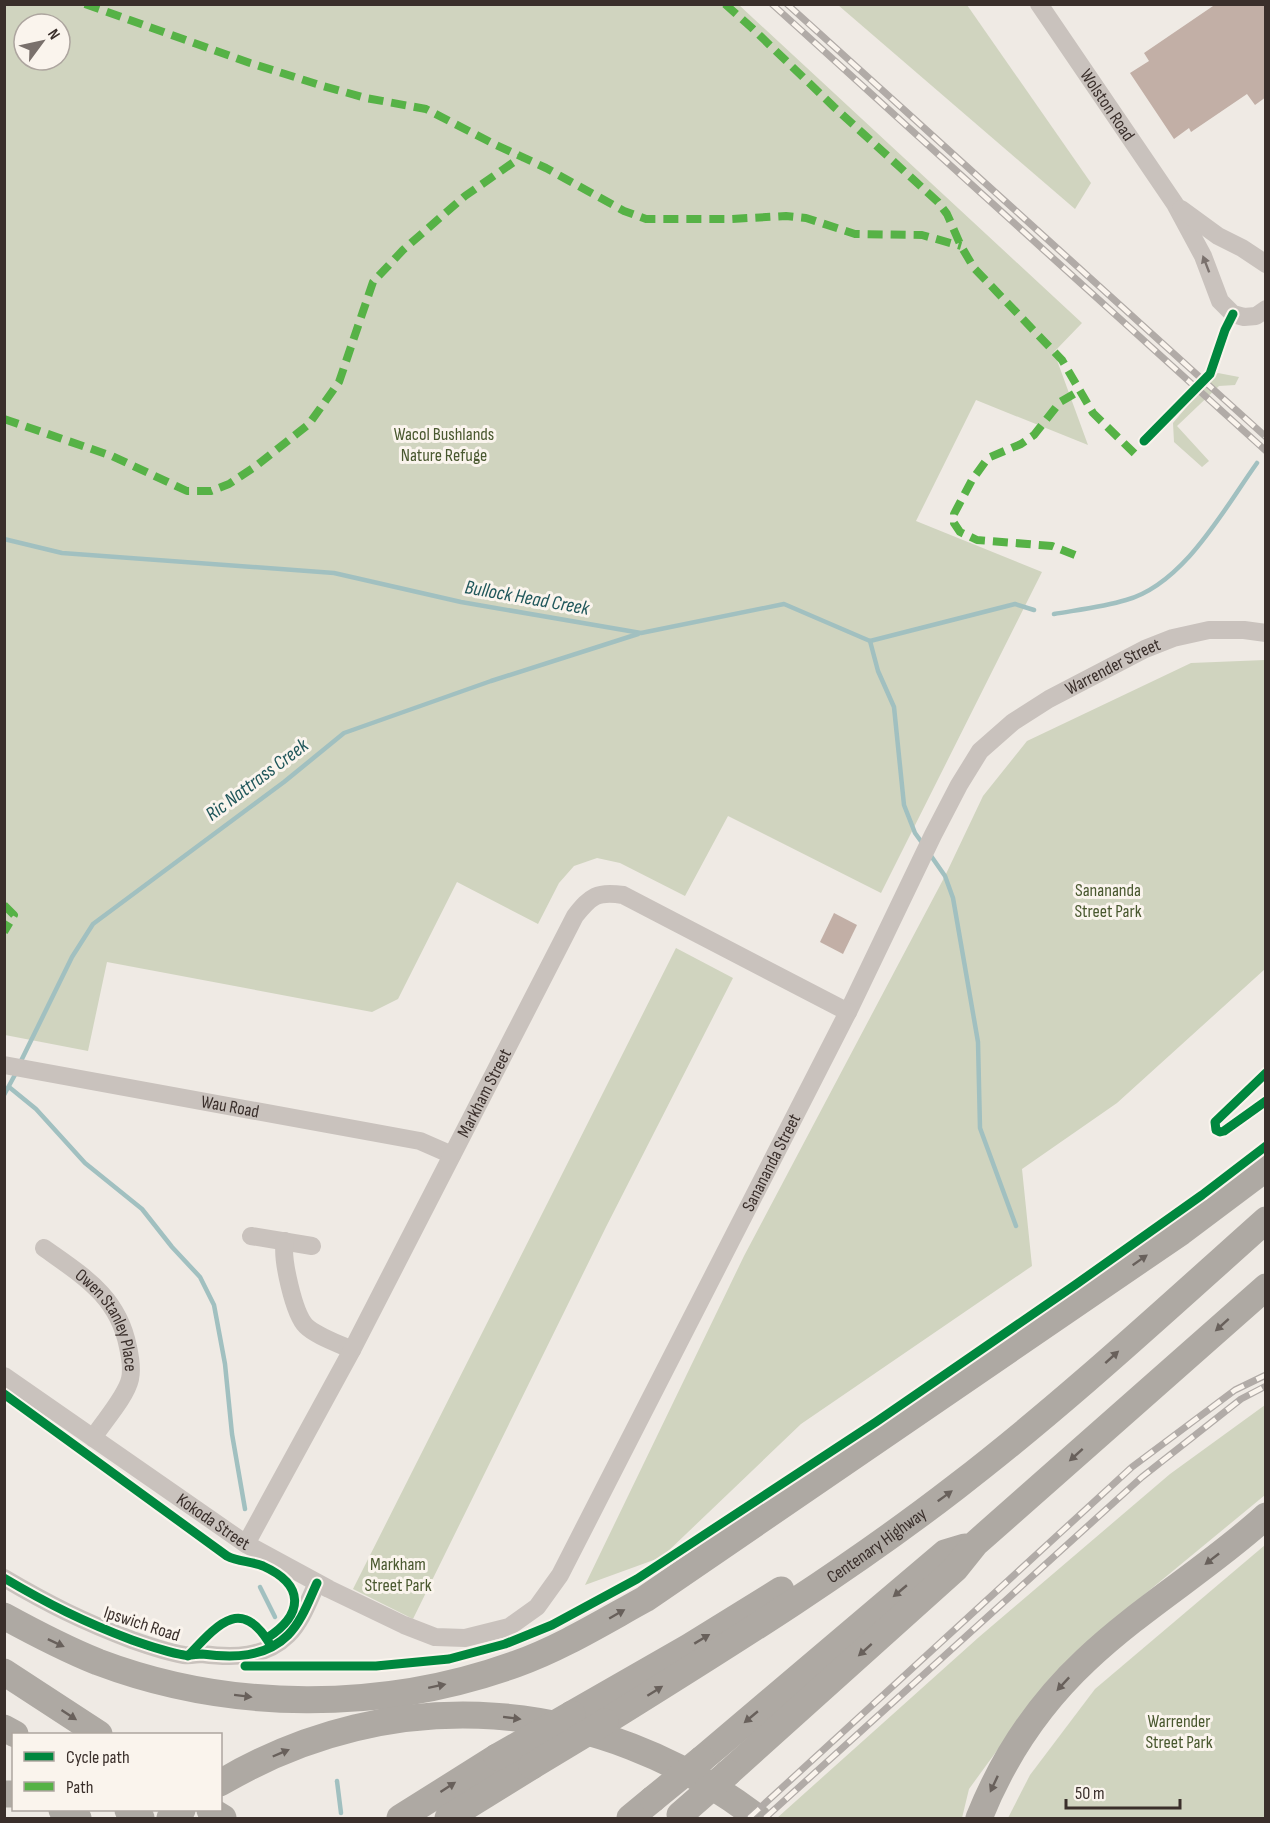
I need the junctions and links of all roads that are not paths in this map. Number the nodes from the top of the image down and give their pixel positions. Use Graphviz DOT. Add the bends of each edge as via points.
graph roads {
  1 [pos="1039,4"];
  2 [pos="1174,204"];
  3 [pos="1266,264"];
  4 [pos="1266,309"];
  5 [pos="1266,633"];
  6 [pos="980,751"];
  7 [pos="848,1012"];
  8 [pos="4,1065"];
  9 [pos="452,1155"];
  10 [pos="1266,1168"];
  11 [pos="1266,1220"];
  12 [pos="251,1236"];
  13 [pos="285,1241"];
  14 [pos="312,1246"];
  15 [pos="44,1248"];
  16 [pos="1266,1287"];
  17 [pos="352,1350"];
  18 [pos="4,1376"];
  19 [pos="93,1438"];
  20 [pos="1266,1516"];
  21 [pos="246,1544"];
  22 [pos="975,1544"];
  23 [pos="863,1554"];
  24 [pos="560,1575"];
  25 [pos="4,1578"];
  26 [pos="323,1586"];
  27 [pos="4,1616"];
  28 [pos="4,1672"];
  29 [pos="97,1733"];
  30 [pos="224,1781"];
  31 [pos="678,1816"];
  32 [pos="400,1818"];
  33 [pos="448,1818"];
  34 [pos="630,1818"];
  35 [pos="758,1818"];
  36 [pos="979,1818"];
  1 -- 2 [label="street, Wolston Road"];
  2 -- 3 [label="street, Wolston Road"];
  4 -- 2 [label="street, Wolston Road, one-way" via="1256,316 1244,317 1233,314 1220,301 1203,256"];
  5 -- 6 [label="street, Warrender Street" via="1209,630 1145,649 1049,699 1013,722"];
  6 -- 7 [label="street, Sanananda Street" via="933,835"];
  7 -- 9 [label="street, Markham Street" via="623,895 606,892 589,898 575,916"];
  7 -- 24 [label="street, Sanananda Street"];
  8 -- 9 [label="street, Wau Road" via="420,1141"];
  9 -- 17 [label="street, Markham Street"];
  27 -- 10 [label="highway, one-way" via="99,1662 156,1680 244,1696 314,1700 398,1694 515,1664 567,1642 645,1599 1181,1232"];
  23 -- 11 [label="highway, Centenary Highway, one-way" via="956,1487 1060,1403"];
  12 -- 13 [label="street"];
  13 -- 14 [label="street"];
  13 -- 17 [label="street" via="286,1271 303,1321 311,1330"];
  15 -- 19 [label="street, Owen Stanley Place" via="91,1282 111,1303 125,1332 130,1380"];
  16 -- 22 [label="highway, one-way"];
  17 -- 21 [label="street, Markham Street"];
  18 -- 19 [label="street, Kokoda Street"];
  19 -- 21 [label="street, Kokoda Street"];
  20 -- 36 [label="highway, one-way" via="1111,1638 1059,1686 1011,1751"];
  21 -- 26 [label="street, Kokoda Street"];
  22 -- 31 [label="highway, one-way, bridge" via="955,1569"];
  22 -- 34 [label="highway, one-way, bridge" via="945,1554"];
  32 -- 23 [label="highway, one-way, bridge" via="832,1560"];
  33 -- 23 [label="highway, Centenary Highway, one-way, bridge" via="758,1627"];
  24 -- 26 [label="street, Kokoda Street" via="537,1607 509,1627 465,1638 435,1637"];
  25 -- 26 [label="street, Ipswich Road" via="54,1607 150,1646 188,1656 222,1657 244,1656 272,1647 288,1635"];
  28 -- 29 [label="highway, one-way"];
  30 -- 35 [label="highway, one-way" via="295,1746 358,1727 427,1715 488,1715 571,1728 633,1746 705,1782"];
}
